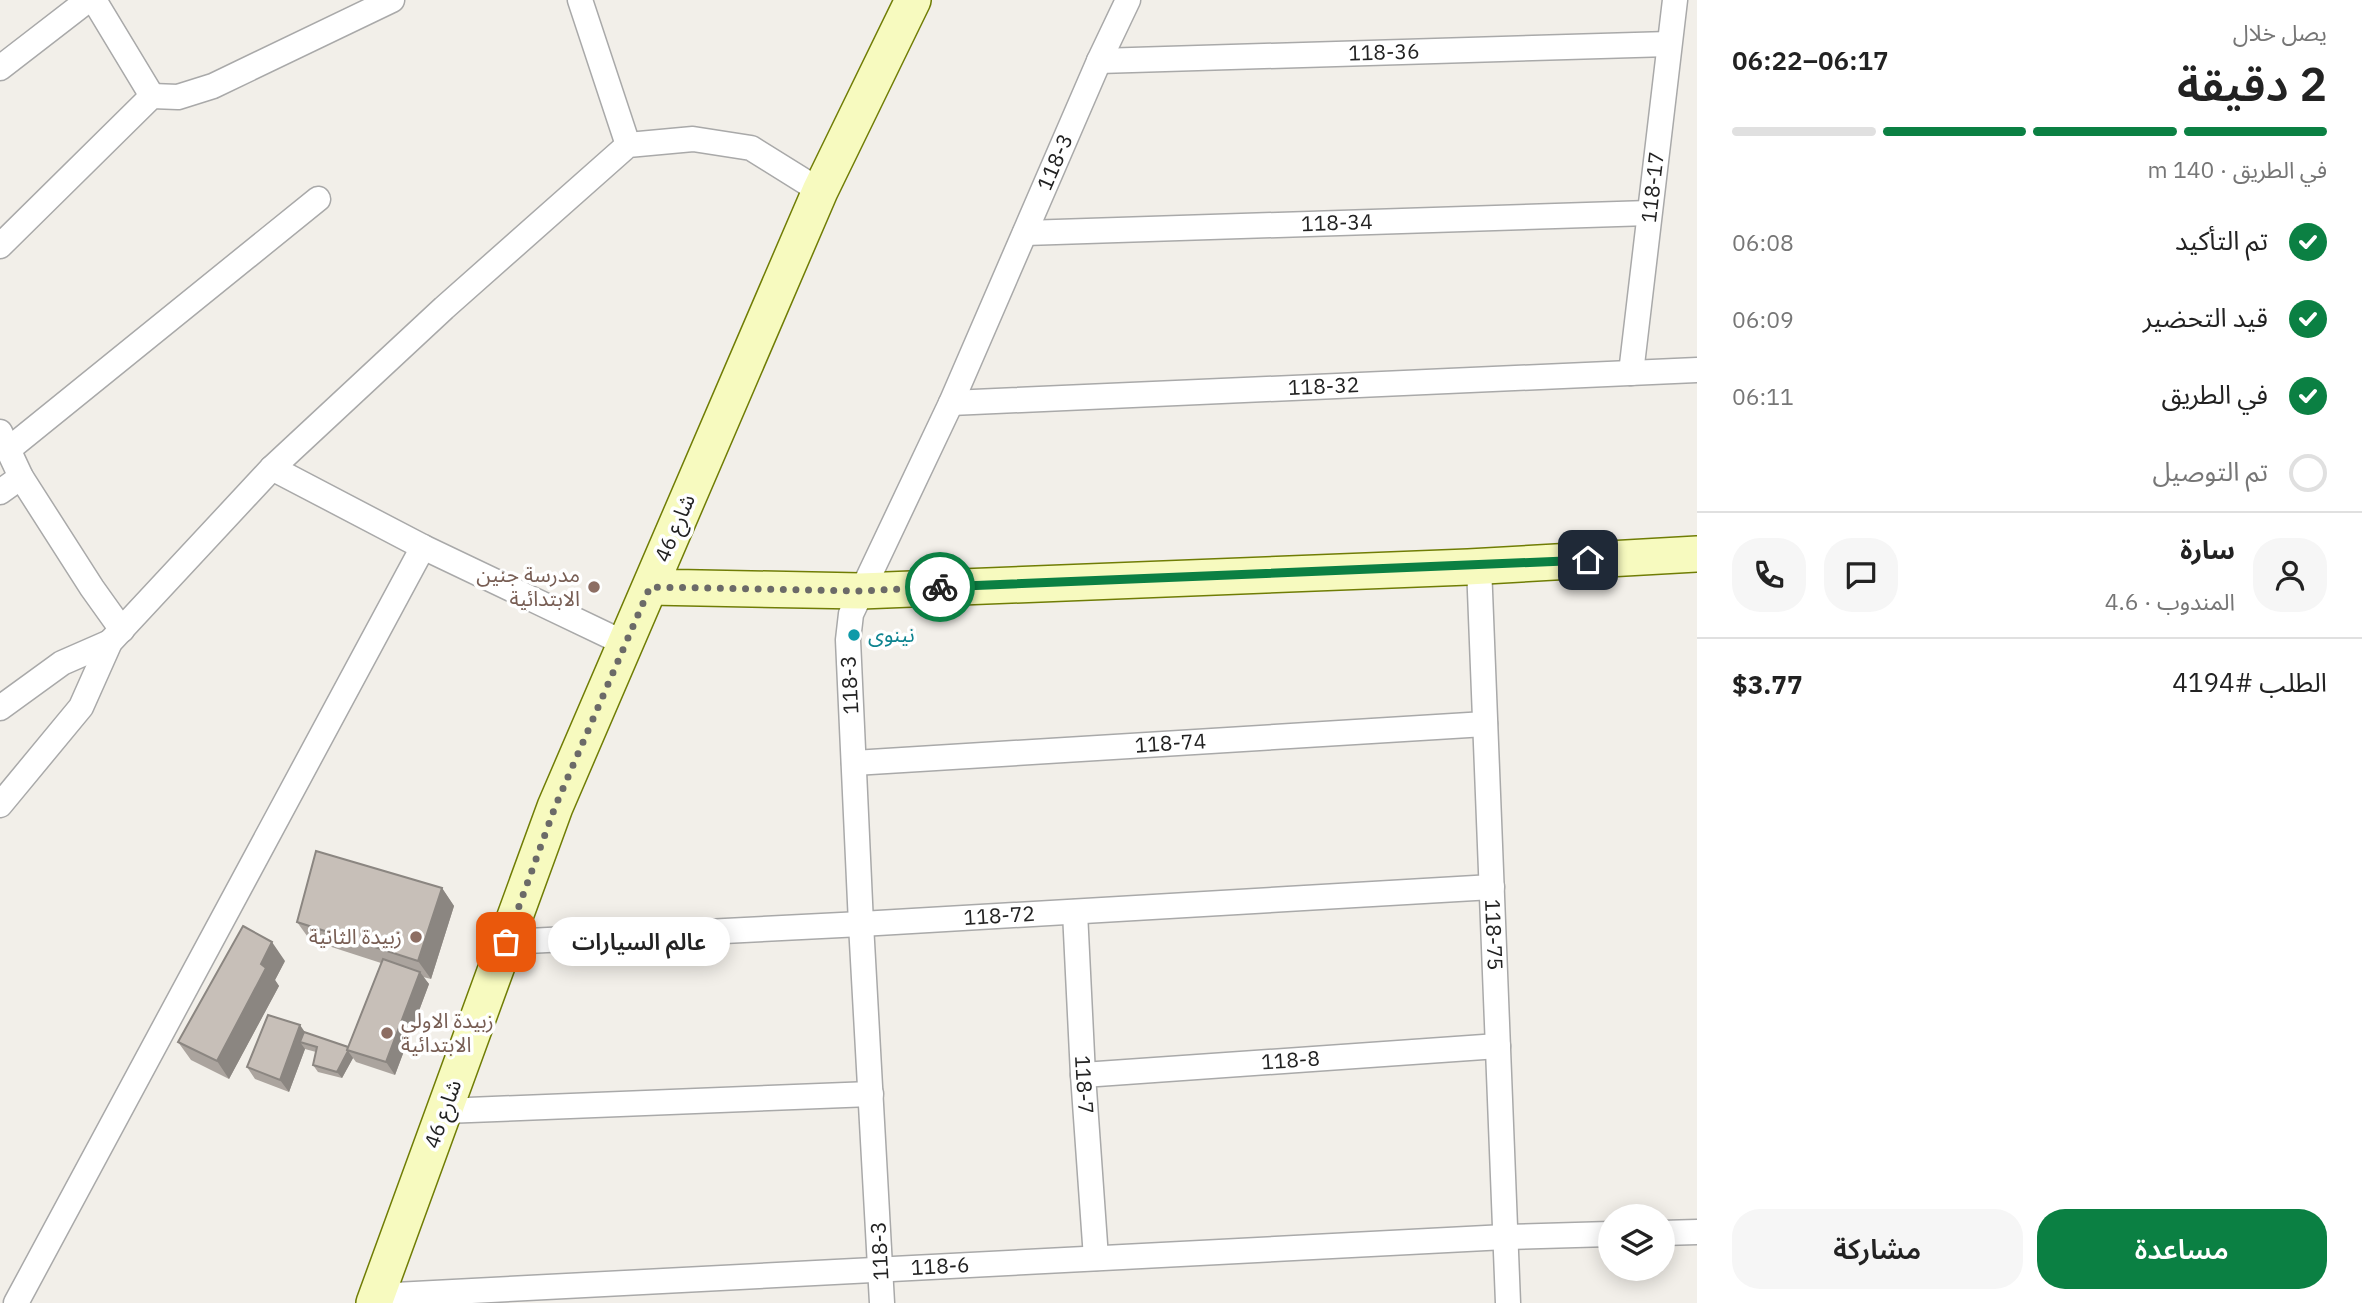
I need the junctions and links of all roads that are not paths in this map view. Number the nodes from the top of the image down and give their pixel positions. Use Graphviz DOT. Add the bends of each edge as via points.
graph roads {
  1 [pos="88,0"];
  2 [pos="94,0"];
  3 [pos="392,0"];
  4 [pos="580,0"];
  5 [pos="913,0"];
  6 [pos="1128,0"];
  7 [pos="1675,0"];
  8 [pos="1669,44"];
  9 [pos="1099,61"];
  10 [pos="0,68"];
  11 [pos="152,96"];
  12 [pos="628,145"];
  13 [pos="820,191"];
  14 [pos="318,199"];
  15 [pos="1649,213"];
  16 [pos="1025,233"];
  17 [pos="0,246"];
  18 [pos="1697,370"];
  19 [pos="1632,373"];
  20 [pos="951,403"];
  21 [pos="5,441"];
  22 [pos="272,468"];
  23 [pos="21,478"];
  24 [pos="0,492"];
  25 [pos="423,547"];
  26 [pos="1697,554"];
  27 [pos="1479,566"];
  28 [pos="650,587"];
  29 [pos="861,591"];
  30 [pos="116,636"];
  31 [pos="626,644"];
  32 [pos="0,708"];
  33 [pos="1485,723"];
  34 [pos="854,763"];
  35 [pos="0,805"];
  36 [pos="1492,887"];
  37 [pos="1075,912"];
  38 [pos="861,924"];
  39 [pos="506,942"];
  40 [pos="1498,1046"];
  41 [pos="1083,1075"];
  42 [pos="871,1094"];
  43 [pos="444,1111"];
  44 [pos="1675,1233"];
  45 [pos="1697,1233"];
  46 [pos="1598,1234"];
  47 [pos="1506,1237"];
  48 [pos="1097,1258"];
  49 [pos="881,1270"];
  50 [pos="375,1300"];
  51 [pos="16,1303"];
  52 [pos="882,1303"];
  53 [pos="1508,1303"];
  1 -- 10 [label="street"];
  2 -- 11 [label="street"];
  3 -- 11 [label="street" via="213,86 178,96"];
  4 -- 12 [label="street"];
  5 -- 13 [label="main road, شارع 46"];
  6 -- 9 [label="street, 118-3"];
  7 -- 8 [label="street, 118-17"];
  8 -- 9 [label="street, 118-36"];
  8 -- 15 [label="street, 118-17"];
  9 -- 16 [label="street, 118-3"];
  11 -- 17 [label="street"];
  12 -- 13 [label="street" via="693,139 751,148"];
  12 -- 22 [label="street"];
  13 -- 28 [label="main road, شارع 46"];
  14 -- 21 [label="street"];
  15 -- 16 [label="street, 118-34"];
  15 -- 19 [label="street, 118-17"];
  16 -- 20 [label="street, 118-3"];
  18 -- 19 [label="street, 118-32"];
  19 -- 20 [label="street, 118-32"];
  20 -- 29 [label="street, 118-3"];
  21 -- 23 [label="street"];
  22 -- 25 [label="street"];
  22 -- 30 [label="street"];
  23 -- 24 [label="street"];
  23 -- 30 [label="street" via="92,588"];
  25 -- 31 [label="street"];
  25 -- 51 [label="street"];
  26 -- 27 [label="main road"];
  27 -- 29 [label="main road"];
  27 -- 33 [label="street, 118-75"];
  28 -- 29 [label="main road"];
  28 -- 31 [label="main road, شارع 46"];
  29 -- 34 [label="street, 118-3" via="851,614 848,640"];
  30 -- 32 [label="street" via="62,663"];
  30 -- 35 [label="street" via="81,707"];
  31 -- 39 [label="main road, شارع 46" via="555,807"];
  33 -- 34 [label="street, 118-74"];
  33 -- 36 [label="street, 118-75"];
  34 -- 38 [label="street, 118-3"];
  36 -- 37 [label="street, 118-72"];
  36 -- 40 [label="street, 118-75"];
  37 -- 38 [label="street, 118-72"];
  37 -- 41 [label="street, 118-7"];
  38 -- 39 [label="street, 118-72"];
  38 -- 42 [label="street, 118-3"];
  39 -- 43 [label="main road, شارع 46"];
  40 -- 41 [label="street, 118-8"];
  40 -- 47 [label="street, 118-75"];
  41 -- 48 [label="street, 118-7"];
  42 -- 43 [label="street"];
  42 -- 49 [label="street, 118-3"];
  43 -- 50 [label="main road, شارع 46"];
  44 -- 45 [label="street"];
  46 -- 47 [label="street, 118-6"];
  47 -- 48 [label="street, 118-6"];
  47 -- 53 [label="street, 118-75"];
  48 -- 49 [label="street, 118-6"];
  49 -- 50 [label="street, 118-6"];
  49 -- 52 [label="street, 118-3"];
}
